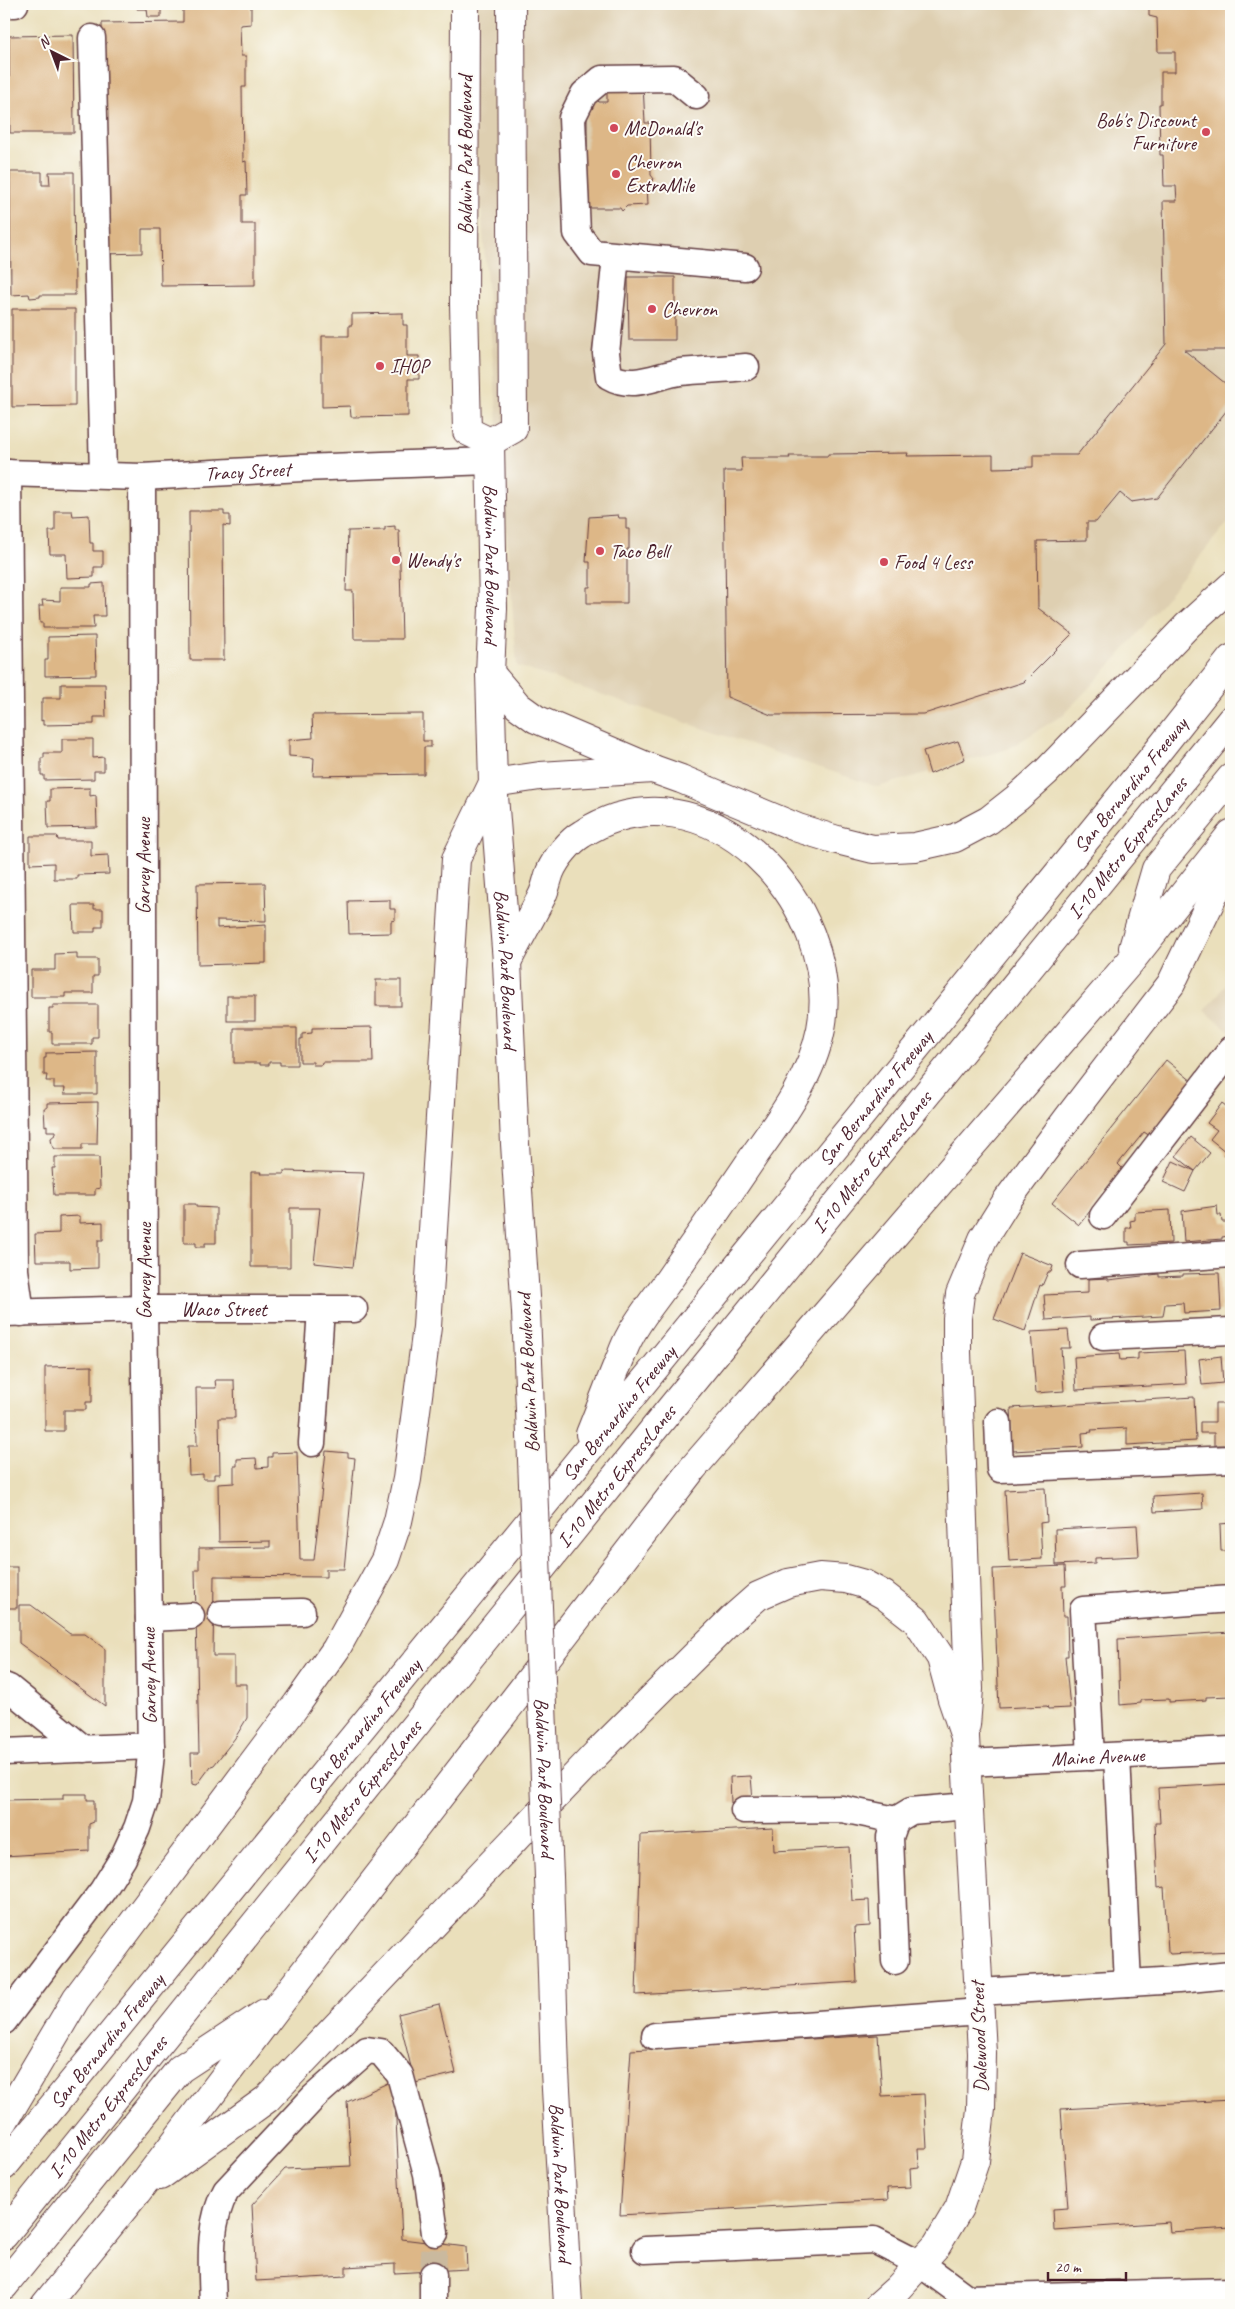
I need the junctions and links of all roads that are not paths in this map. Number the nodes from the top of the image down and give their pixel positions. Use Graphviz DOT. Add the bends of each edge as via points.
graph roads {
  1 [pos="4,4"];
  2 [pos="15,4"];
  3 [pos="465,4"];
  4 [pos="511,4"];
  5 [pos="92,38"];
  6 [pos="696,96"];
  7 [pos="604,255"];
  8 [pos="745,268"];
  9 [pos="746,367"];
  10 [pos="490,451"];
  11 [pos="6,473"];
  12 [pos="103,475"];
  13 [pos="142,477"];
  14 [pos="1231,586"];
  15 [pos="1231,658"];
  16 [pos="490,673"];
  17 [pos="1231,720"];
  18 [pos="653,770"];
  19 [pos="1231,778"];
  20 [pos="493,783"];
  21 [pos="1231,834"];
  22 [pos="1231,859"];
  23 [pos="507,962"];
  24 [pos="1130,962"];
  25 [pos="1231,1050"];
  26 [pos="1103,1216"];
  27 [pos="1231,1254"];
  28 [pos="1080,1265"];
  29 [pos="144,1309"];
  30 [pos="321,1309"];
  31 [pos="354,1309"];
  32 [pos="12,1313"];
  33 [pos="1231,1331"];
  34 [pos="1103,1337"];
  35 [pos="998,1422"];
  36 [pos="312,1443"];
  37 [pos="580,1459"];
  38 [pos="1231,1459"];
  39 [pos="1231,1599"];
  40 [pos="302,1612"];
  41 [pos="221,1614"];
  42 [pos="191,1616"];
  43 [pos="149,1618"];
  44 [pos="4,1686"];
  45 [pos="965,1737"];
  46 [pos="151,1746"];
  47 [pos="84,1749"];
  48 [pos="1231,1750"];
  49 [pos="4,1752"];
  50 [pos="1117,1756"];
  51 [pos="1091,1757"];
  52 [pos="966,1763"];
  53 [pos="968,1806"];
  54 [pos="744,1810"];
  55 [pos="896,1820"];
  56 [pos="894,1961"];
  57 [pos="1231,1974"];
  58 [pos="1128,1983"];
  59 [pos="280,2002"];
  60 [pos="979,2002"];
  61 [pos="4,2020"];
  62 [pos="655,2036"];
  63 [pos="4,2121"];
  64 [pos="4,2166"];
  65 [pos="137,2192"];
  66 [pos="435,2233"];
  67 [pos="4,2235"];
  68 [pos="645,2250"];
  69 [pos="922,2264"];
  70 [pos="433,2275"];
  71 [pos="4,2286"];
  72 [pos="1231,2291"];
  73 [pos="45,2305"];
  74 [pos="213,2305"];
  75 [pos="433,2305"];
  76 [pos="568,2305"];
  77 [pos="879,2305"];
  1 -- 2 [label="street"];
  3 -- 10 [label="main road, Baldwin Park Boulevard" via="467,432"];
  4 -- 10 [label="main road" via="513,429"];
  5 -- 12 [label="street"];
  6 -- 7 [label="street" via="674,78 602,79 584,94 572,118 577,233"];
  7 -- 8 [label="street"];
  7 -- 9 [label="street" via="609,376 620,382 648,381 678,373"];
  10 -- 13 [label="street, Tracy Street" via="302,468"];
  10 -- 16 [label="main road, Baldwin Park Boulevard" via="493,608"];
  11 -- 12 [label="street, Tracy Street"];
  11 -- 32 [label="street" via="15,1270"];
  12 -- 13 [label="street, Tracy Street"];
  13 -- 29 [label="street, Garvey Avenue"];
  14 -- 18 [label="main road" via="1046,772 990,820 955,838 915,847 864,847 798,828"];
  15 -- 37 [label="main road, San Bernardino Freeway"];
  16 -- 18 [label="main road" via="518,706 536,719"];
  16 -- 20 [label="main road, Baldwin Park Boulevard"];
  17 -- 67 [label="main road, I-10 Metro ExpressLanes" via="645,1439"];
  18 -- 20 [label="main road" via="540,776"];
  19 -- 24 [label="main road, I-10 Metro ExpressLanes" via="1156,870"];
  20 -- 23 [label="main road, Baldwin Park Boulevard"];
  20 -- 63 [label="main road" via="456,858 428,1327 407,1479 385,1560 336,1649 76,1999"];
  21 -- 24 [label="main road"];
  22 -- 45 [label="main road" via="1171,984 1008,1199 982,1239 960,1294 957,1352 969,1689"];
  23 -- 37 [label="main road" via="544,892 551,869 581,834 632,814 650,811 678,813 715,827 756,854 783,882 804,915 822,987 821,1028 811,1063 785,1113 629,1336"];
  23 -- 76 [label="main road, Baldwin Park Boulevard, bridge" via="526,1312 554,2071"];
  24 -- 59 [label="main road" via="693,1468"];
  25 -- 26 [label="street"];
  27 -- 28 [label="street"];
  29 -- 30 [label="street, Waco Street"];
  29 -- 32 [label="street, Waco Street"];
  29 -- 43 [label="street, Garvey Avenue"];
  30 -- 31 [label="street, Waco Street"];
  30 -- 36 [label="street"];
  33 -- 34 [label="street"];
  35 -- 38 [label="street" via="1000,1470"];
  37 -- 64 [label="main road, San Bernardino Freeway"];
  39 -- 51 [label="street" via="1083,1610"];
  40 -- 41 [label="street"];
  42 -- 43 [label="street"];
  43 -- 46 [label="street, Garvey Avenue"];
  44 -- 47 [label="street"];
  45 -- 52 [label="main road, Dalewood Street"];
  45 -- 65 [label="main road" via="941,1658 916,1620 884,1595 864,1584 820,1577 788,1584 758,1596 596,1754 267,2099"];
  46 -- 47 [label="street"];
  46 -- 61 [label="street, Garvey Avenue" via="146,1800 122,1858 104,1890"];
  47 -- 49 [label="street"];
  48 -- 50 [label="street, Maine Avenue"];
  50 -- 51 [label="street, Maine Avenue"];
  50 -- 58 [label="street"];
  51 -- 52 [label="street, Maine Avenue"];
  52 -- 53 [label="main road, Dalewood Street"];
  53 -- 55 [label="street" via="911,1811"];
  53 -- 60 [label="main road, Dalewood Street"];
  54 -- 55 [label="street" via="842,1809"];
  55 -- 56 [label="street" via="890,1838"];
  57 -- 58 [label="street"];
  58 -- 60 [label="street"];
  59 -- 65 [label="main road"];
  59 -- 71 [label="main road" via="180,2069"];
  60 -- 62 [label="street"];
  60 -- 69 [label="main road, Dalewood Street" via="981,2109 975,2161 958,2208"];
  65 -- 73 [label="main road"];
  66 -- 74 [label="street" via="427,2174 400,2074 381,2052 367,2050 314,2097 226,2191 218,2204 214,2223"];
  68 -- 69 [label="street" via="874,2240"];
  69 -- 72 [label="street" via="967,2298"];
  69 -- 77 [label="main road, Dalewood Street"];
  70 -- 75 [label="street"];
}
